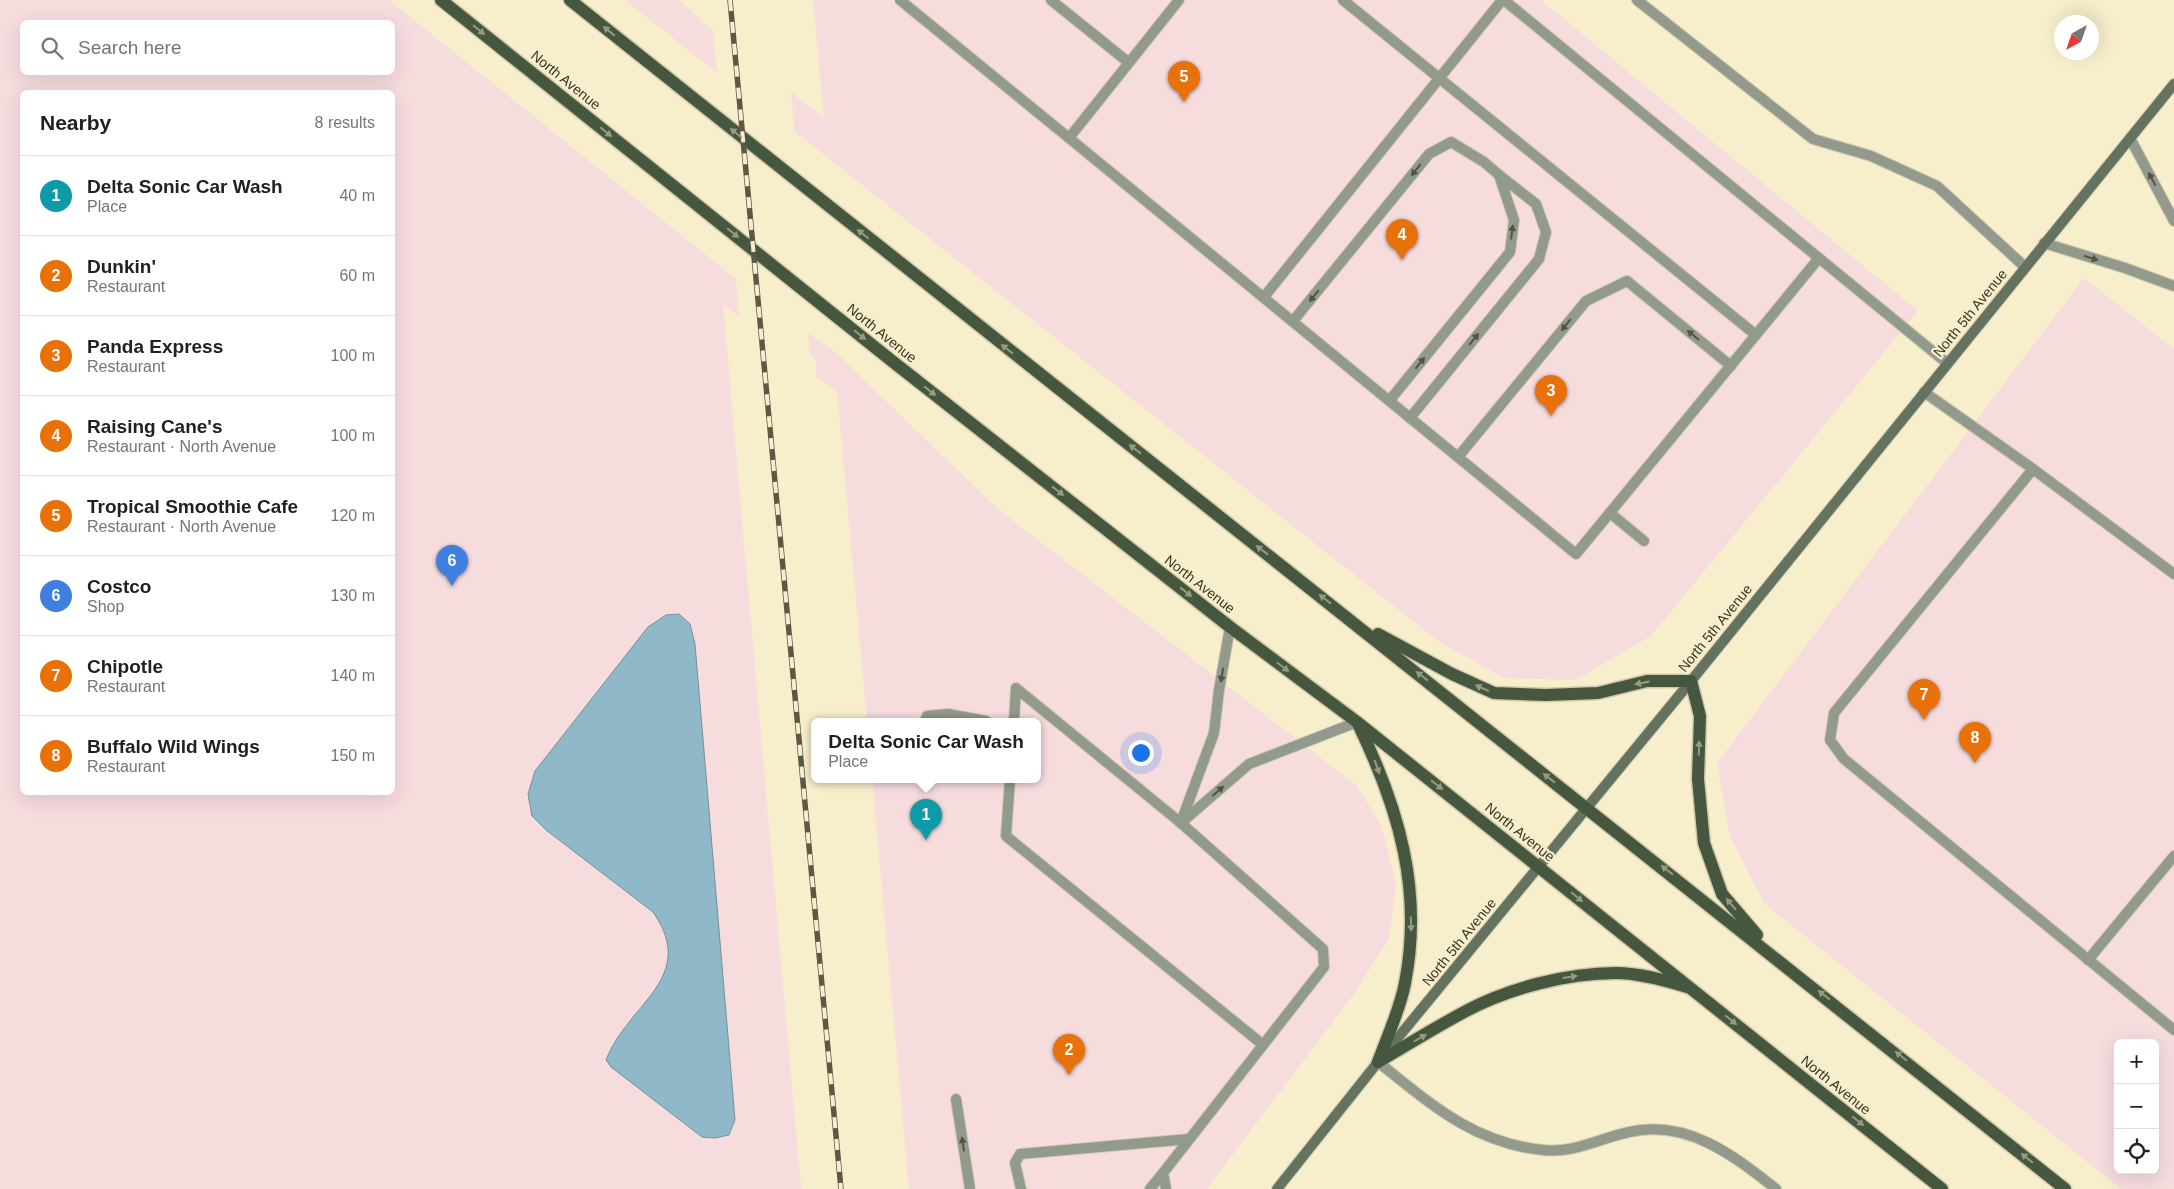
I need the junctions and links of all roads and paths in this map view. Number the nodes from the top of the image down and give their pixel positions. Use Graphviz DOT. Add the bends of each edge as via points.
graph roads {
  1 [pos="441,0"];
  2 [pos="570,0"];
  3 [pos="900,0"];
  4 [pos="1179,0"];
  5 [pos="1343,0"];
  6 [pos="1503,0"];
  7 [pos="1637,0"];
  8 [pos="1056,2"];
  9 [pos="1128,62"];
  10 [pos="1439,78"];
  11 [pos="2174,84"];
  12 [pos="1069,138"];
  13 [pos="2130,138"];
  14 [pos="1499,175"];
  15 [pos="2174,221"];
  16 [pos="2044,243"];
  17 [pos="1820,258"];
  18 [pos="2025,267"];
  19 [pos="2174,286"];
  20 [pos="1264,297"];
  21 [pos="1293,321"];
  22 [pos="1756,335"];
  23 [pos="1947,363"];
  24 [pos="1731,366"];
  25 [pos="1924,392"];
  26 [pos="1390,400"];
  27 [pos="1410,418"];
  28 [pos="1458,456"];
  29 [pos="2033,469"];
  30 [pos="1610,513"];
  31 [pos="1644,541"];
  32 [pos="2174,574"];
  33 [pos="1350,619"];
  34 [pos="1230,627"];
  35 [pos="1691,681"];
  36 [pos="926,718"];
  37 [pos="970,718"];
  38 [pos="1014,718"];
  39 [pos="1357,722"];
  40 [pos="1010,783"];
  41 [pos="1588,808"];
  42 [pos="1181,823"];
  43 [pos="2174,856"];
  44 [pos="1539,866"];
  45 [pos="1773,955"];
  46 [pos="2088,960"];
  47 [pos="1693,989"];
  48 [pos="2174,1030"];
  49 [pos="1262,1044"];
  50 [pos="1378,1062"];
  51 [pos="956,1099"];
  52 [pos="1189,1139"];
  53 [pos="1163,1173"];
  54 [pos="970,1189"];
  55 [pos="1021,1189"];
  56 [pos="1150,1189"];
  57 [pos="1166,1189"];
  58 [pos="1277,1189"];
  59 [pos="1776,1189"];
  60 [pos="1942,1189"];
  61 [pos="2065,1189"];
  1 -- 34 [label="main road, North Avenue, one-way"];
  33 -- 2 [label="main road, one-way"];
  3 -- 12 [label="lane"];
  4 -- 9 [label="lane"];
  5 -- 10 [label="lane"];
  6 -- 10 [label="lane"];
  6 -- 17 [label="lane"];
  7 -- 18 [label="lane" via="1813,139 1870,156 1937,186"];
  8 -- 9 [label="lane"];
  9 -- 12 [label="lane"];
  10 -- 20 [label="lane"];
  10 -- 22 [label="lane"];
  11 -- 13 [label="street, North 5th Avenue"];
  12 -- 20 [label="lane"];
  15 -- 13 [label="lane, one-way"];
  13 -- 16 [label="street, North 5th Avenue"];
  14 -- 21 [label="lane, one-way" via="1450,142 1429,154"];
  26 -- 14 [label="lane, one-way" via="1510,252 1514,220"];
  27 -- 14 [label="lane, one-way" via="1539,259 1546,232 1536,204"];
  16 -- 18 [label="street, North 5th Avenue"];
  16 -- 19 [label="lane, one-way"];
  17 -- 22 [label="lane"];
  17 -- 23 [label="lane"];
  18 -- 23 [label="street, North 5th Avenue"];
  20 -- 21 [label="lane"];
  21 -- 26 [label="lane"];
  22 -- 24 [label="lane"];
  23 -- 25 [label="street, North 5th Avenue"];
  24 -- 28 [label="lane, one-way" via="1626,281 1586,301"];
  24 -- 30 [label="lane"];
  25 -- 29 [label="lane"];
  25 -- 35 [label="street, North 5th Avenue"];
  26 -- 27 [label="lane"];
  27 -- 28 [label="lane"];
  28 -- 30 [label="lane" via="1576,554"];
  29 -- 32 [label="lane"];
  29 -- 46 [label="lane" via="1834,713 1830,740 1844,759"];
  30 -- 31 [label="lane"];
  35 -- 33 [label="main road, one-way" via="1647,681 1598,693 1494,693"];
  41 -- 33 [label="main road, one-way"];
  34 -- 39 [label="main road, North Avenue, one-way"];
  34 -- 42 [label="lane, one-way" via="1214,733"];
  35 -- 41 [label="street, North 5th Avenue"];
  45 -- 35 [label="main road, one-way" via="1722,894 1704,843 1698,779 1700,716"];
  36 -- 37 [label="lane" via="948,714"];
  38 -- 42 [label="lane" via="1016,688"];
  42 -- 39 [label="lane, one-way" via="1249,764"];
  39 -- 44 [label="main road, North Avenue, one-way"];
  39 -- 50 [label="main road, one-way" via="1370,748 1401,833 1409,876 1412,933 1405,985"];
  40 -- 49 [label="lane" via="1006,836"];
  41 -- 44 [label="street, North 5th Avenue"];
  45 -- 41 [label="main road, one-way"];
  42 -- 49 [label="lane" via="1323,950 1324,967"];
  43 -- 46 [label="lane"];
  44 -- 47 [label="main road, North Avenue, one-way"];
  44 -- 50 [label="street, North 5th Avenue"];
  61 -- 45 [label="main road, one-way"];
  46 -- 48 [label="lane"];
  50 -- 47 [label="main road, one-way" via="1468,1010 1517,990 1567,977 1617,973 1663,980"];
  47 -- 60 [label="main road, North Avenue, one-way"];
  49 -- 52 [label="lane"];
  50 -- 58 [label="street, North 5th Avenue"];
  50 -- 59 [label="lane" via="1462,1125 1515,1146 1546,1151 1594,1143 1629,1132 1651,1129 1677,1131 1726,1152"];
  54 -- 51 [label="lane, one-way"];
  52 -- 53 [label="lane"];
  52 -- 55 [label="lane" via="1020,1154 1015,1163"];
  53 -- 56 [label="lane"];
  53 -- 57 [label="lane"];
}
